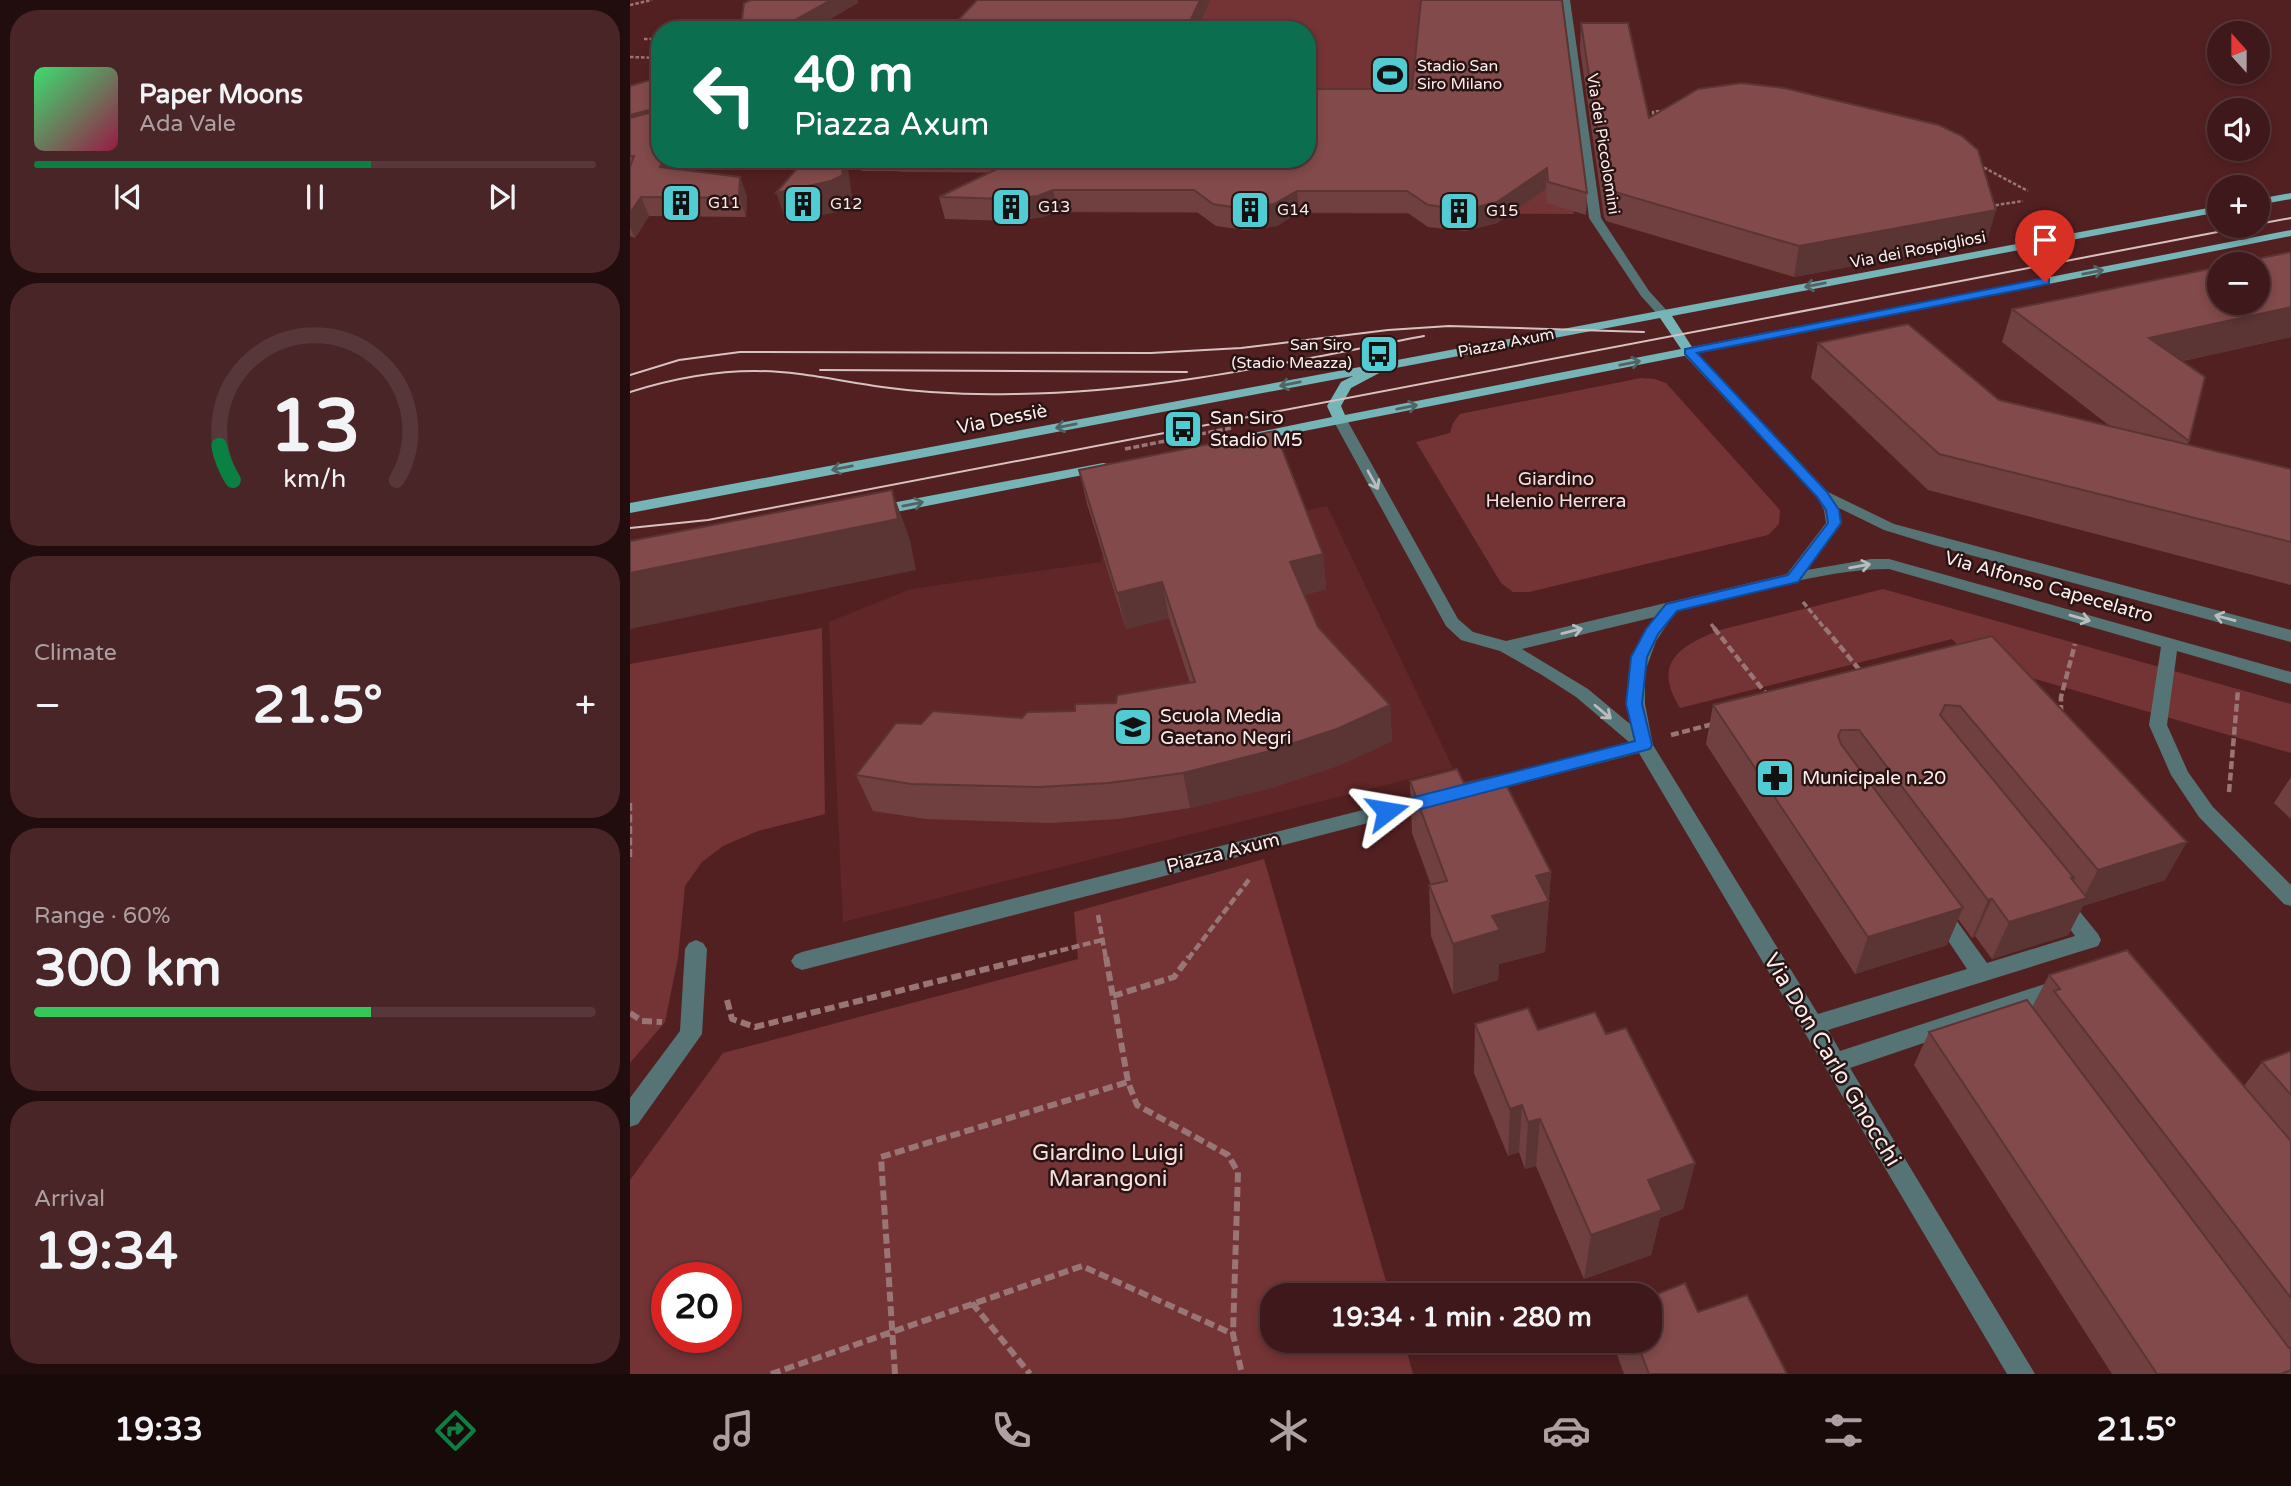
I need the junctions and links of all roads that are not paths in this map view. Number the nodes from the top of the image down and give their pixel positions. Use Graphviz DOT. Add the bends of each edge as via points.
graph roads {
  1 [pos="1566,0"];
  2 [pos="2291,196"];
  3 [pos="2270,200"];
  4 [pos="2207,211"];
  5 [pos="2291,233"];
  6 [pos="1664,314"];
  7 [pos="1689,352"];
  8 [pos="1381,367"];
  9 [pos="1340,420"];
  10 [pos="1239,433"];
  11 [pos="1123,456"];
  12 [pos="1823,495"];
  13 [pos="630,508"];
  14 [pos="862,514"];
  15 [pos="1793,578"];
  16 [pos="1671,607"];
  17 [pos="2291,636"];
  18 [pos="2170,643"];
  19 [pos="1506,648"];
  20 [pos="2291,678"];
  21 [pos="1644,745"];
  22 [pos="2048,887"];
  23 [pos="1927,896"];
  24 [pos="2291,898"];
  25 [pos="696,949"];
  26 [pos="802,961"];
  27 [pos="1982,972"];
  28 [pos="2078,982"];
  29 [pos="2005,1006"];
  30 [pos="1811,1026"];
  31 [pos="2030,1040"];
  32 [pos="1834,1063"];
  33 [pos="630,1116"];
  34 [pos="2021,1374"];
  1 -- 6 [label="street, Via dei Piccolomini" via="1595,218"];
  2 -- 3 [label="main road"];
  4 -- 6 [label="main road, Via dei Rospigliosi, one-way"];
  7 -- 5 [label="main road, one-way"];
  6 -- 7 [label="main road"];
  6 -- 8 [label="main road, Piazza Axum"];
  9 -- 7 [label="main road, one-way"];
  7 -- 12 [label="street"];
  8 -- 9 [label="main road, Piazza Axum" via="1346,385 1334,406"];
  8 -- 13 [label="main road, Via Dessiè, one-way"];
  9 -- 10 [label="main road"];
  9 -- 19 [label="street, one-way" via="1452,622 1467,636"];
  14 -- 11 [label="main road, one-way"];
  12 -- 15 [label="street" via="1835,523"];
  17 -- 12 [label="street, Via Alfonso Capecelatro, one-way" via="1938,542 1889,527"];
  15 -- 16 [label="street"];
  15 -- 18 [label="street, Via Alfonso Capecelatro, one-way" via="1889,564"];
  19 -- 16 [label="street, one-way"];
  16 -- 21 [label="street" via="1651,632 1637,669 1634,704"];
  18 -- 20 [label="street, Via Alfonso Capecelatro"];
  18 -- 24 [label="street" via="2158,725 2180,775 2206,812"];
  19 -- 21 [label="street, one-way" via="1582,693"];
  21 -- 26 [label="street, Piazza Axum"];
  21 -- 30 [label="street, Via Don Carlo Gnocchi"];
  22 -- 27 [label="street" via="2091,940"];
  23 -- 27 [label="street"];
  25 -- 33 [label="street" via="691,1034"];
  27 -- 30 [label="street"];
  28 -- 29 [label="street"];
  29 -- 31 [label="street"];
  29 -- 32 [label="street"];
  30 -- 32 [label="street, Via Don Carlo Gnocchi"];
  32 -- 34 [label="street, Via Don Carlo Gnocchi"];
}
